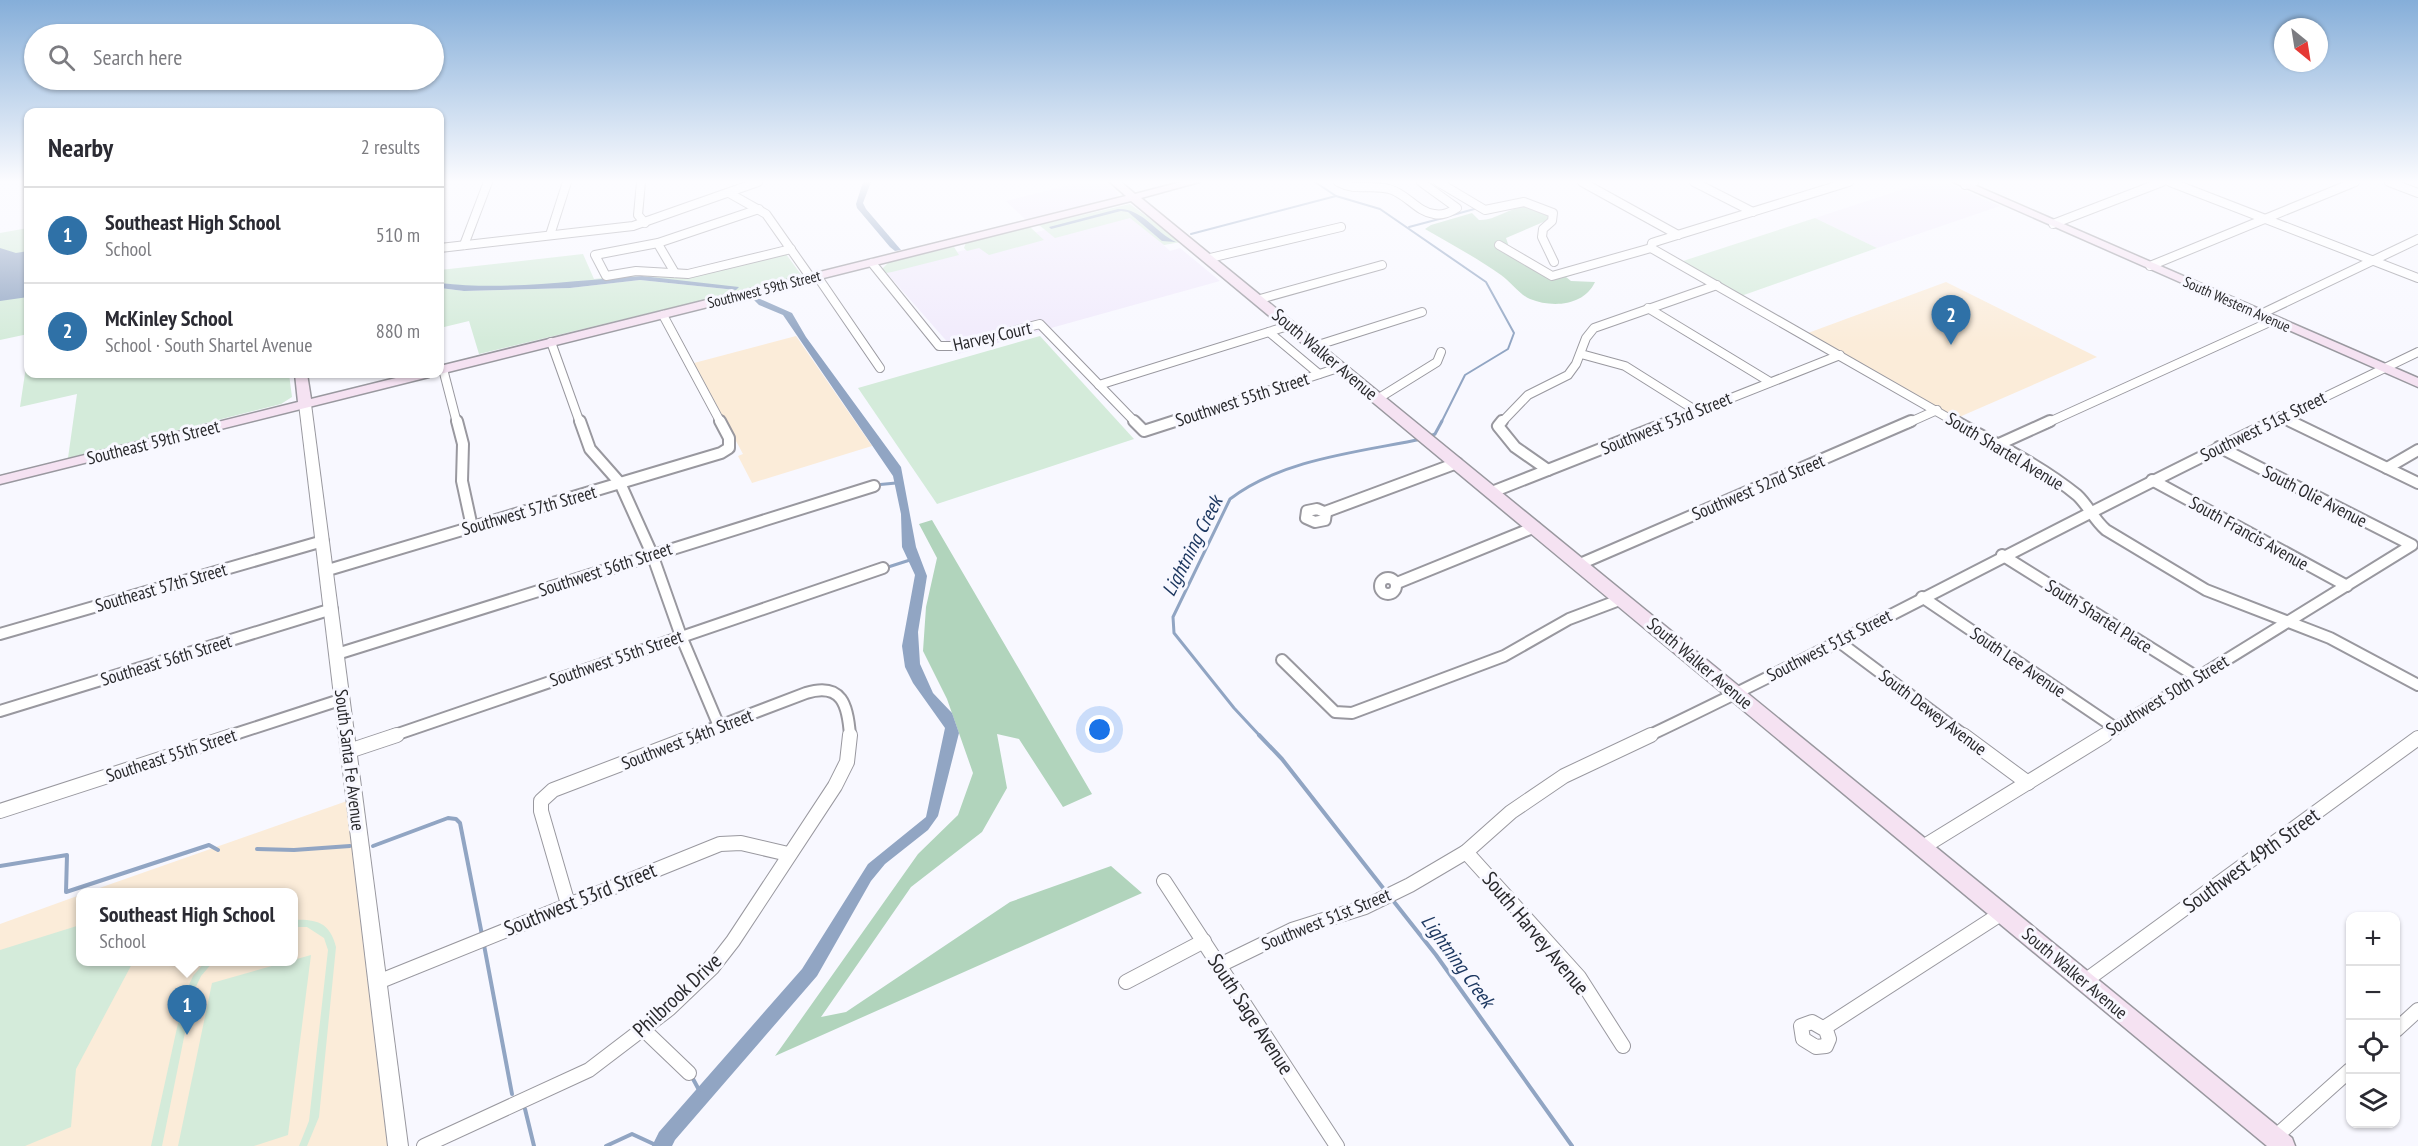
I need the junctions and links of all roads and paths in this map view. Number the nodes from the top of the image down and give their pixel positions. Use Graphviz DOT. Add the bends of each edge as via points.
graph roads {
  1 [pos="468,235"];
  2 [pos="546,235"];
  3 [pos="691,235"];
  4 [pos="781,235"];
  5 [pos="978,235"];
  6 [pos="1182,235"];
  7 [pos="1302,235"];
  8 [pos="1542,235"];
  9 [pos="1676,235"];
  10 [pos="2080,235"];
  11 [pos="2225,235"];
  12 [pos="2308,235"];
  13 [pos="2418,239"];
  14 [pos="658,244"];
  15 [pos="464,245"];
  16 [pos="1499,245"];
  17 [pos="444,248"];
  18 [pos="1651,248"];
  19 [pos="791,249"];
  20 [pos="1210,258"];
  21 [pos="2371,260"];
  22 [pos="872,262"];
  23 [pos="1554,262"];
  24 [pos="1382,265"];
  25 [pos="2150,266"];
  26 [pos="675,273"];
  27 [pos="814,277"];
  28 [pos="2418,279"];
  29 [pos="1717,285"];
  30 [pos="1260,299"];
  31 [pos="1648,308"];
  32 [pos="1422,312"];
  33 [pos="2261,314"];
  34 [pos="663,315"];
  35 [pos="2274,320"];
  36 [pos="1291,326"];
  37 [pos="1269,332"];
  38 [pos="551,342"];
  39 [pos="1316,346"];
  40 [pos="1441,352"];
  41 [pos="2418,352"];
  42 [pos="1581,354"];
  43 [pos="1840,355"];
  44 [pos="1341,366"];
  45 [pos="444,368"];
  46 [pos="880,368"];
  47 [pos="2385,368"];
  48 [pos="1319,374"];
  49 [pos="302,378"];
  50 [pos="409,378"];
  51 [pos="444,378"];
  52 [pos="1770,382"];
  53 [pos="2418,383"];
  54 [pos="1098,385"];
  55 [pos="1378,398"];
  56 [pos="305,404"];
  57 [pos="1695,410"];
  58 [pos="1937,410"];
  59 [pos="2280,416"];
  60 [pos="1144,431"];
  61 [pos="1997,445"];
  62 [pos="2219,447"];
  63 [pos="2418,450"];
  64 [pos="1457,463"];
  65 [pos="2387,468"];
  66 [pos="1548,470"];
  67 [pos="0,480"];
  68 [pos="2152,480"];
  69 [pos="620,483"];
  70 [pos="2418,483"];
  71 [pos="874,486"];
  72 [pos="1492,492"];
  73 [pos="1325,512"];
  74 [pos="2088,512"];
  75 [pos="472,527"];
  76 [pos="1535,527"];
  77 [pos="323,541"];
  78 [pos="2412,545"];
  79 [pos="652,554"];
  80 [pos="2002,555"];
  81 [pos="1580,564"];
  82 [pos="883,568"];
  83 [pos="328,570"];
  84 [pos="1396,583"];
  85 [pos="2347,586"];
  86 [pos="1922,597"];
  87 [pos="1622,599"];
  88 [pos="332,609"];
  89 [pos="2286,621"];
  90 [pos="0,634"];
  91 [pos="681,636"];
  92 [pos="1838,641"];
  93 [pos="337,654"];
  94 [pos="1282,660"];
  95 [pos="2197,677"];
  96 [pos="2418,685"];
  97 [pos="831,689"];
  98 [pos="1737,693"];
  99 [pos="343,699"];
  100 [pos="0,711"];
  101 [pos="719,726"];
  102 [pos="2114,728"];
  103 [pos="2418,738"];
  104 [pos="349,751"];
  105 [pos="2028,783"];
  106 [pos="0,812"];
  107 [pos="1923,847"];
  108 [pos="1466,852"];
  109 [pos="788,854"];
  110 [pos="1164,881"];
  111 [pos="568,904"];
  112 [pos="2002,913"];
  113 [pos="1204,941"];
  114 [pos="1218,966"];
  115 [pos="2085,981"];
  116 [pos="378,982"];
  117 [pos="1126,982"];
  118 [pos="2418,1010"];
  119 [pos="2400,1026"];
  120 [pos="1824,1028"];
  121 [pos="643,1029"];
  122 [pos="1623,1046"];
  123 [pos="689,1073"];
  124 [pos="2346,1074"];
  125 [pos="2279,1142"];
  126 [pos="398,1146"];
  127 [pos="424,1146"];
  128 [pos="1337,1146"];
  1 -- 15 [label="street"];
  2 -- 15 [label="street"];
  3 -- 14 [label="street"];
  4 -- 19 [label="street"];
  5 -- 22 [label="main road, Southwest 59th Street"];
  6 -- 20 [label="main road, South Walker Avenue"];
  7 -- 20 [label="street"];
  8 -- 23 [label="street"];
  9 -- 18 [label="street" via="1652,243"];
  10 -- 25 [label="main road, South Western Avenue"];
  11 -- 25 [label="street"];
  12 -- 21 [label="street"];
  13 -- 21 [label="street"];
  14 -- 26 [label="street"];
  14 -- 26 [label="street" via="596,255 606,276 636,271"];
  15 -- 17 [label="street"];
  16 -- 18 [label="street" via="1552,276"];
  18 -- 29 [label="street, South Shartel Avenue"];
  19 -- 26 [label="street" via="688,274"];
  19 -- 27 [label="street"];
  20 -- 30 [label="main road, South Walker Avenue"];
  21 -- 28 [label="street"];
  21 -- 33 [label="street"];
  22 -- 27 [label="main road, Southwest 59th Street"];
  22 -- 54 [label="street, Harvey Court" via="939,346 954,346 1040,324"];
  24 -- 30 [label="street"];
  25 -- 33 [label="main road, South Western Avenue"];
  27 -- 34 [label="main road, Southwest 59th Street"];
  27 -- 46 [label="street"];
  29 -- 31 [label="street"];
  29 -- 43 [label="street, South Shartel Avenue"];
  30 -- 36 [label="main road, South Walker Avenue"];
  31 -- 42 [label="street" via="1594,328 1582,342"];
  31 -- 52 [label="street"];
  32 -- 39 [label="street, Southwest 55th Street"];
  33 -- 35 [label="main road, South Western Avenue"];
  34 -- 38 [label="main road, Southwest 59th Street"];
  34 -- 69 [label="street, Southwest 57th Street" via="729,438 729,448 712,457"];
  35 -- 47 [label="main road, South Western Avenue"];
  35 -- 61 [label="street"];
  36 -- 37 [label="street"];
  36 -- 39 [label="main road, South Walker Avenue"];
  37 -- 48 [label="street"];
  37 -- 54 [label="street"];
  38 -- 45 [label="main road, Southwest 59th Street"];
  38 -- 69 [label="street" via="590,450"];
  39 -- 44 [label="main road, South Walker Avenue"];
  40 -- 55 [label="street" via="1437,362"];
  41 -- 47 [label="street, Southwest 51st Street"];
  42 -- 57 [label="street" via="1625,366"];
  42 -- 66 [label="street" via="1566,377 1527,396 1498,426 1515,447"];
  43 -- 52 [label="street, Southwest 53rd Street"];
  43 -- 58 [label="street, South Shartel Avenue"];
  44 -- 48 [label="street, Southwest 55th Street"];
  44 -- 55 [label="main road, South Walker Avenue"];
  47 -- 53 [label="main road, South Western Avenue"];
  47 -- 59 [label="street, Southwest 51st Street"];
  48 -- 60 [label="street, Southwest 55th Street"];
  49 -- 56 [label="main road, South Santa Fe Avenue"];
  50 -- 56 [label="main road"];
  51 -- 75 [label="street" via="463,444 462,481"];
  52 -- 57 [label="street, Southwest 53rd Street"];
  54 -- 60 [label="street, Harvey Court"];
  55 -- 64 [label="main road, South Walker Avenue"];
  56 -- 67 [label="main road, Southeast 59th Street"];
  56 -- 77 [label="street, South Santa Fe Avenue"];
  57 -- 66 [label="street, Southwest 53rd Street"];
  58 -- 61 [label="street, South Shartel Avenue"];
  58 -- 81 [label="street, Southwest 52nd Street"];
  59 -- 62 [label="street, Southwest 51st Street"];
  59 -- 65 [label="street"];
  61 -- 74 [label="street, South Shartel Avenue" via="2066,487"];
  62 -- 68 [label="street, Southwest 51st Street"];
  62 -- 78 [label="street, South Olie Avenue"];
  63 -- 65 [label="street"];
  64 -- 72 [label="main road, South Walker Avenue"];
  64 -- 73 [label="street"];
  65 -- 70 [label="street"];
  66 -- 72 [label="street, Southwest 53rd Street"];
  68 -- 74 [label="street, Southwest 51st Street"];
  68 -- 85 [label="street, South Francis Avenue"];
  69 -- 75 [label="street, Southwest 57th Street"];
  69 -- 79 [label="street"];
  71 -- 79 [label="street, Southwest 56th Street"];
  72 -- 76 [label="main road, South Walker Avenue"];
  74 -- 80 [label="street, Southwest 51st Street"];
  74 -- 89 [label="street, South Shartel Avenue" via="2123,541 2206,590"];
  75 -- 83 [label="street, Southwest 57th Street"];
  76 -- 81 [label="main road, South Walker Avenue"];
  76 -- 84 [label="street"];
  77 -- 83 [label="street, South Santa Fe Avenue"];
  77 -- 90 [label="street, Southeast 57th Street"];
  78 -- 85 [label="street, Southwest 50th Street"];
  79 -- 91 [label="street"];
  79 -- 93 [label="street, Southwest 56th Street"];
  80 -- 86 [label="street, Southwest 51st Street"];
  80 -- 95 [label="street, South Shartel Place"];
  81 -- 87 [label="main road, South Walker Avenue"];
  82 -- 91 [label="street, Southwest 55th Street"];
  83 -- 88 [label="street, South Santa Fe Avenue"];
  85 -- 89 [label="street, Southwest 50th Street"];
  86 -- 92 [label="street, Southwest 51st Street"];
  86 -- 102 [label="street, South Lee Avenue"];
  87 -- 94 [label="street" via="1569,619 1504,656 1352,713 1335,712"];
  87 -- 98 [label="main road, South Walker Avenue"];
  88 -- 93 [label="street, South Santa Fe Avenue"];
  88 -- 100 [label="street, Southeast 56th Street"];
  89 -- 95 [label="street, Southwest 50th Street"];
  89 -- 96 [label="street, South Shartel Avenue" via="2370,657"];
  91 -- 101 [label="street"];
  91 -- 104 [label="street, Southwest 55th Street"];
  92 -- 98 [label="street, Southwest 51st Street"];
  92 -- 105 [label="street, South Dewey Avenue"];
  93 -- 99 [label="street, South Santa Fe Avenue"];
  95 -- 102 [label="street, Southwest 50th Street"];
  97 -- 101 [label="street, Southwest 54th Street" via="821,688"];
  97 -- 109 [label="street, Philbrook Drive" via="839,695 848,718 848,759"];
  98 -- 107 [label="main road, South Walker Avenue"];
  98 -- 108 [label="street, Southwest 51st Street" via="1545,788"];
  99 -- 104 [label="street, South Santa Fe Avenue"];
  99 -- 106 [label="street, Southeast 55th Street"];
  101 -- 111 [label="street, Southwest 54th Street" via="567,784 541,801"];
  102 -- 105 [label="street, Southwest 50th Street"];
  103 -- 115 [label="street, Southwest 49th Street"];
  104 -- 116 [label="street, South Santa Fe Avenue"];
  105 -- 107 [label="street, Southwest 50th Street"];
  107 -- 112 [label="main road, South Walker Avenue"];
  108 -- 114 [label="street, Southwest 51st Street" via="1365,907 1292,930"];
  108 -- 122 [label="street, South Harvey Avenue" via="1579,977"];
  109 -- 111 [label="street, Southwest 53rd Street" via="741,843 720,844"];
  109 -- 121 [label="street, Philbrook Drive" via="744,926 712,967"];
  110 -- 113 [label="street, South Sage Avenue"];
  111 -- 116 [label="street, Southwest 53rd Street"];
  112 -- 115 [label="main road, South Walker Avenue"];
  112 -- 120 [label="street"];
  113 -- 114 [label="street, South Sage Avenue"];
  113 -- 117 [label="street"];
  114 -- 128 [label="street, South Sage Avenue"];
  115 -- 125 [label="main road, South Walker Avenue"];
  116 -- 126 [label="street, South Santa Fe Avenue"];
  118 -- 119 [label="street"];
  121 -- 123 [label="street"];
  121 -- 127 [label="street, Philbrook Drive" via="589,1070"];
  124 -- 125 [label="street"];
}
